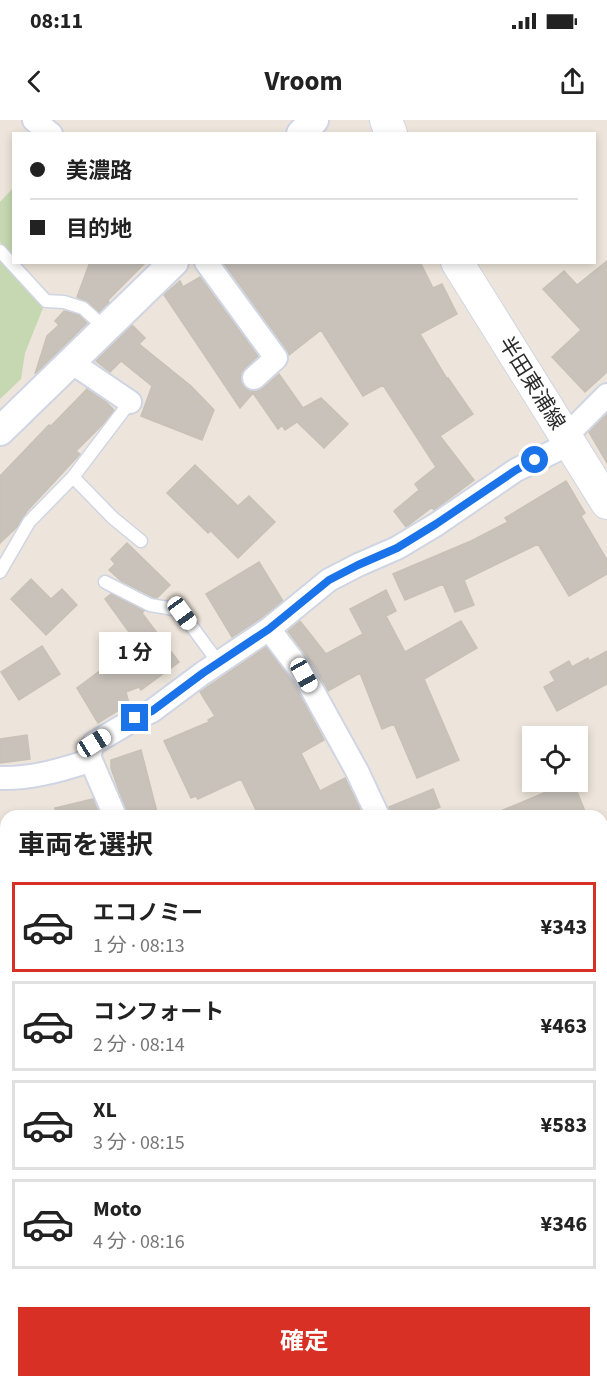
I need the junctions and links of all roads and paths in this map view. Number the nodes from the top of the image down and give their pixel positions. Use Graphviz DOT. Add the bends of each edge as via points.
graph roads {
  1 [pos="34,120"];
  2 [pos="314,120"];
  3 [pos="369,120"];
  4 [pos="49,132"];
  5 [pos="303,132"];
  6 [pos="379,132"];
  7 [pos="0,251"];
  8 [pos="172,264"];
  9 [pos="207,264"];
  10 [pos="458,264"];
  11 [pos="105,329"];
  12 [pos="71,362"];
  13 [pos="255,378"];
  14 [pos="607,395"];
  15 [pos="130,402"];
  16 [pos="0,431"];
  17 [pos="567,440"];
  18 [pos="73,477"];
  19 [pos="607,503"];
  20 [pos="141,542"];
  21 [pos="0,572"];
  22 [pos="105,582"];
  23 [pos="269,629"];
  24 [pos="218,662"];
  25 [pos="89,756"];
  26 [pos="0,778"];
  27 [pos="112,810"];
  28 [pos="373,810"];
  1 -- 4 [label="street"];
  2 -- 5 [label="street"];
  3 -- 6 [label="street"];
  7 -- 11 [label="lane" via="46,301 83,308"];
  8 -- 11 [label="street"];
  9 -- 13 [label="street" via="276,358"];
  10 -- 17 [label="main road, 半田東浦線"];
  11 -- 12 [label="street"];
  12 -- 15 [label="street"];
  12 -- 16 [label="street"];
  14 -- 17 [label="street"];
  15 -- 18 [label="lane"];
  17 -- 19 [label="main road, 半田東浦線"];
  17 -- 23 [label="street" via="397,548 329,580"];
  18 -- 20 [label="lane"];
  18 -- 21 [label="lane" via="29,522"];
  22 -- 24 [label="lane" via="150,605 182,613"];
  23 -- 24 [label="street"];
  23 -- 28 [label="street" via="304,675 357,771"];
  24 -- 25 [label="street" via="152,711 94,743"];
  25 -- 26 [label="street" via="86,762 62,770"];
  25 -- 27 [label="street"];
}
